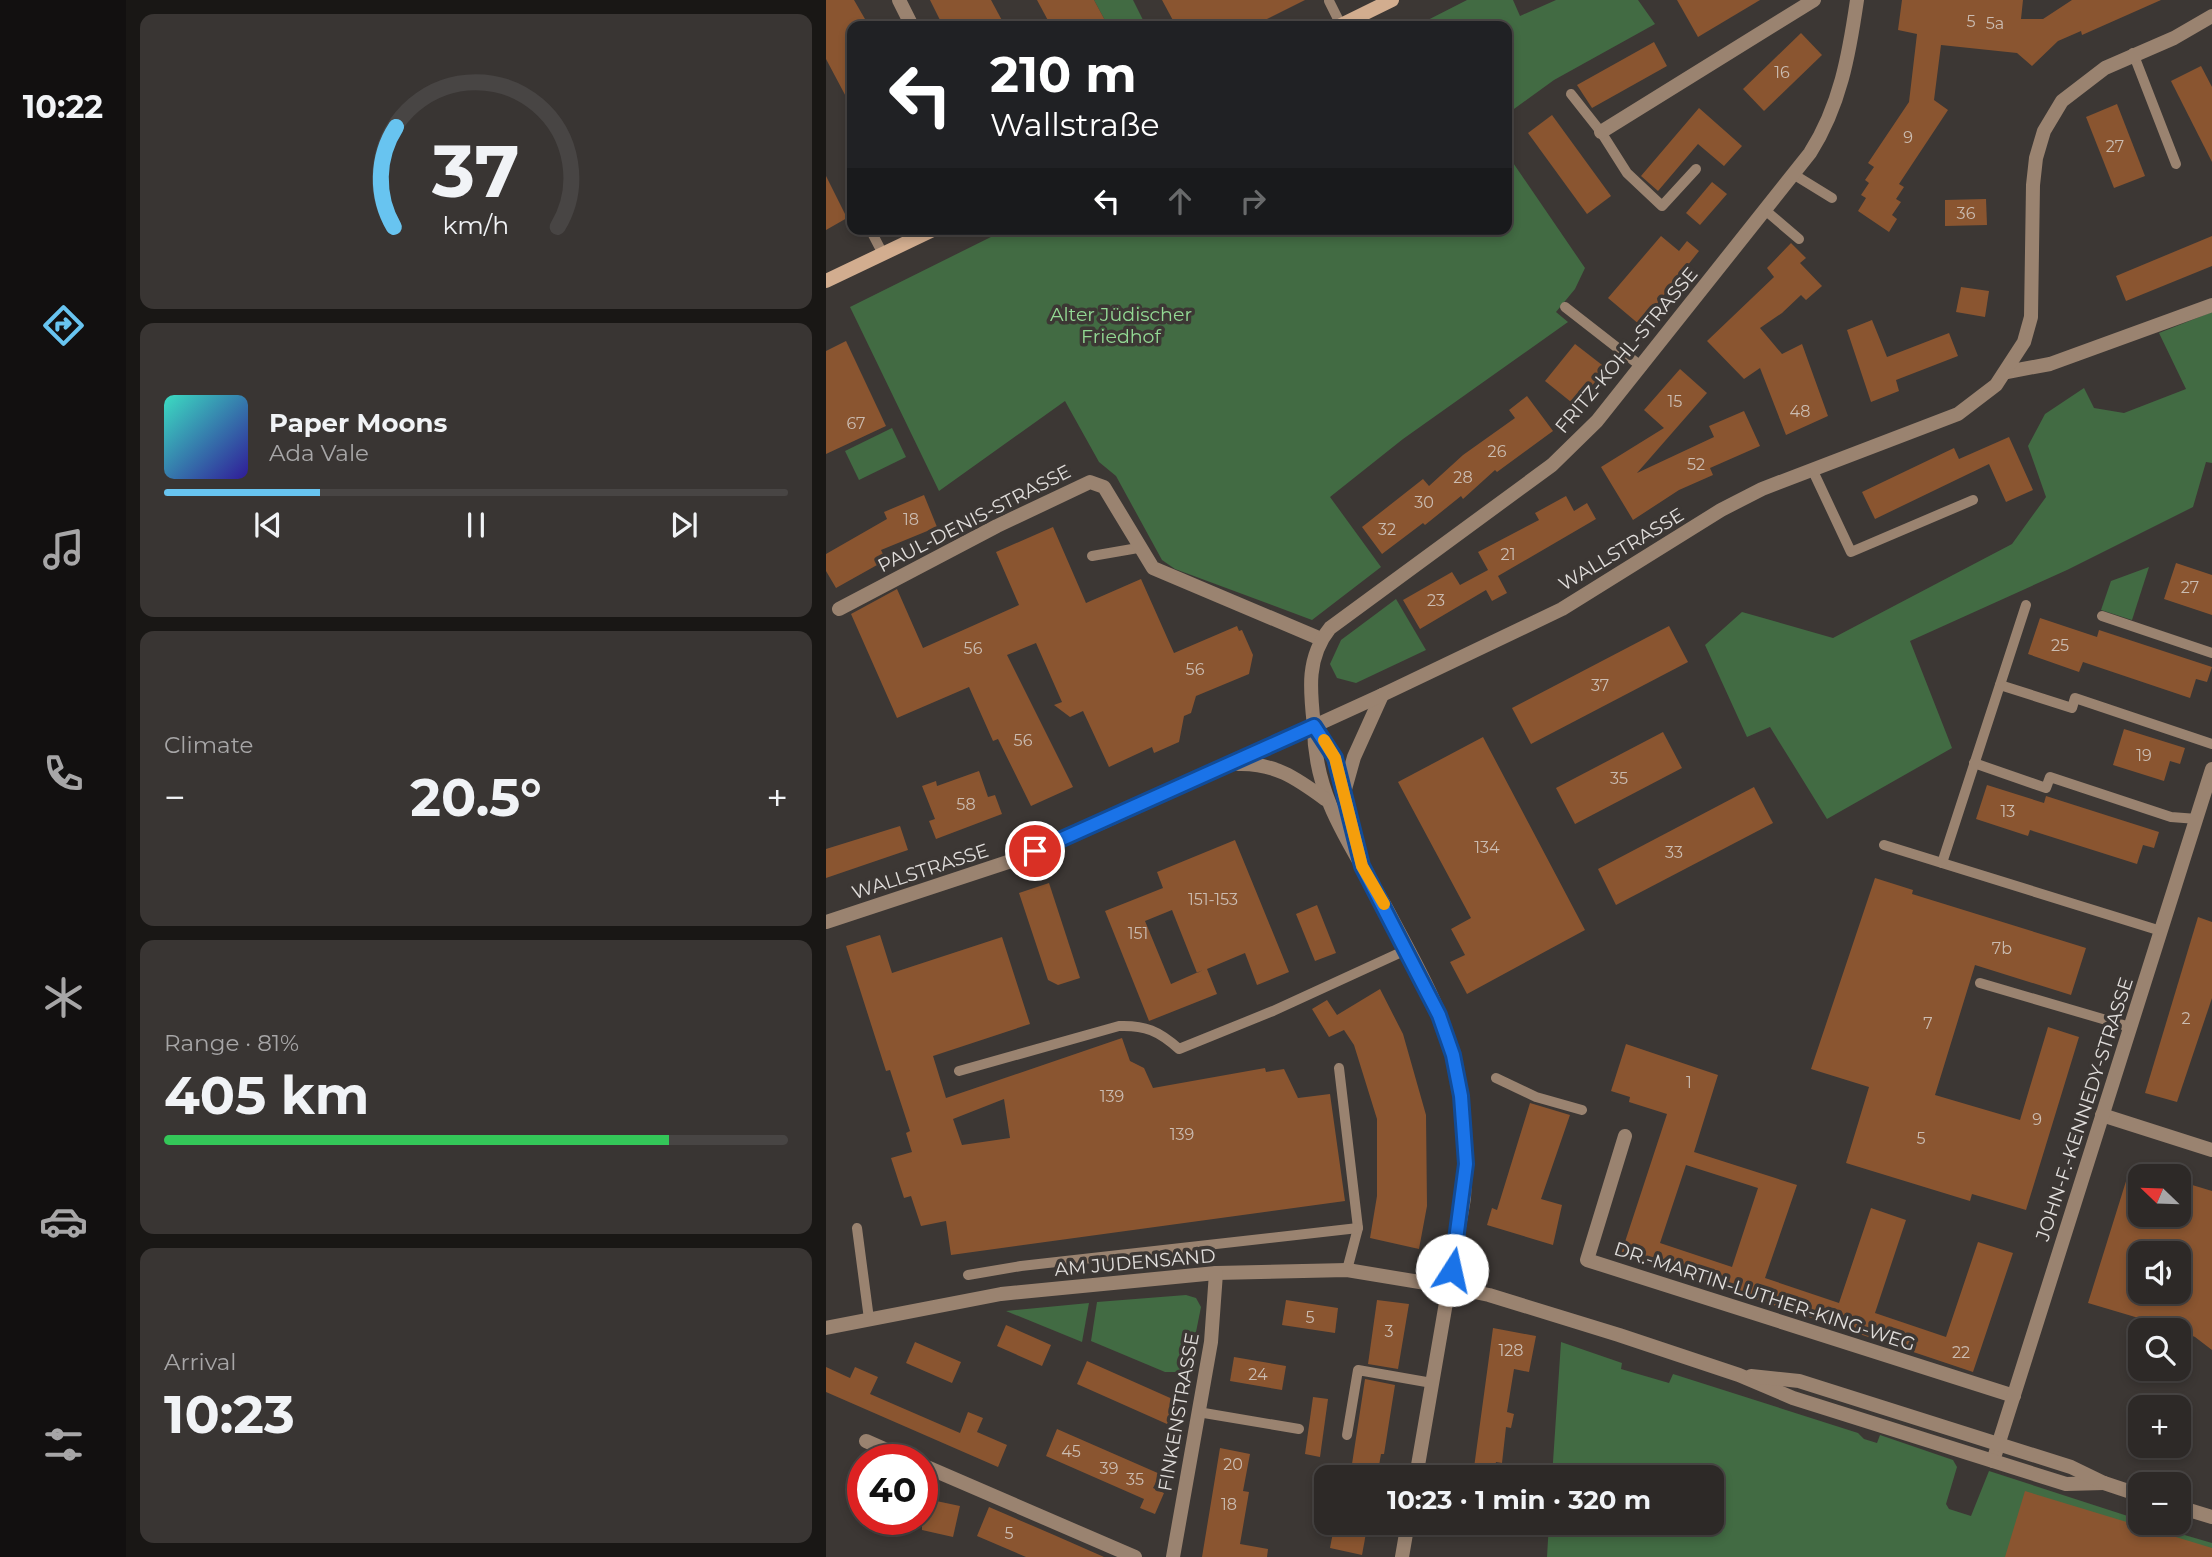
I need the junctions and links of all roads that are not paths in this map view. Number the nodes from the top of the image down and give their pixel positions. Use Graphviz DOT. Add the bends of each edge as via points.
graph roads {
  1 [pos="899,0"];
  2 [pos="1392,0"];
  3 [pos="1814,0"];
  4 [pos="1857,0"];
  5 [pos="1329,1"];
  6 [pos="2212,16"];
  7 [pos="910,21"];
  8 [pos="1338,21"];
  9 [pos="1350,21"];
  10 [pos="2133,53"];
  11 [pos="1571,94"];
  12 [pos="1601,132"];
  13 [pos="2176,164"];
  14 [pos="1696,169"];
  15 [pos="1793,174"];
  16 [pos="1832,198"];
  17 [pos="1765,210"];
  18 [pos="873,235"];
  19 [pos="923,235"];
  20 [pos="1799,239"];
  21 [pos="883,254"];
  22 [pos="828,281"];
  23 [pos="2212,305"];
  24 [pos="1565,307"];
  25 [pos="1642,367"];
  26 [pos="2007,372"];
  27 [pos="1812,468"];
  28 [pos="1973,500"];
  29 [pos="1139,548"];
  30 [pos="1092,556"];
  31 [pos="2025,605"];
  32 [pos="839,609"];
  33 [pos="2102,616"];
  34 [pos="1321,639"];
  35 [pos="2212,653"];
  36 [pos="2000,685"];
  37 [pos="1382,695"];
  38 [pos="1314,726"];
  39 [pos="2212,744"];
  40 [pos="1230,764"];
  41 [pos="1974,764"];
  42 [pos="2212,769"];
  43 [pos="1344,790"];
  44 [pos="1325,799"];
  45 [pos="2197,819"];
  46 [pos="2212,824"];
  47 [pos="1884,845"];
  48 [pos="1942,863"];
  49 [pos="1362,866"];
  50 [pos="826,922"];
  51 [pos="2161,930"];
  52 [pos="1406,950"];
  53 [pos="1980,983"];
  54 [pos="2130,1027"];
  55 [pos="1339,1068"];
  56 [pos="958,1071"];
  57 [pos="1496,1078"];
  58 [pos="1581,1110"];
  59 [pos="2102,1115"];
  60 [pos="1625,1136"];
  61 [pos="2212,1150"];
  62 [pos="857,1228"];
  63 [pos="1358,1228"];
  64 [pos="1347,1270"];
  65 [pos="1216,1273"];
  66 [pos="968,1275"];
  67 [pos="1450,1287"];
  68 [pos="869,1320"];
  69 [pos="826,1328"];
  70 [pos="1739,1375"];
  71 [pos="1432,1383"];
  72 [pos="2014,1396"];
  73 [pos="1198,1412"];
  74 [pos="1299,1429"];
  75 [pos="1347,1435"];
  76 [pos="866,1441"];
  77 [pos="873,1444"];
  78 [pos="1999,1445"];
  79 [pos="1993,1461"];
  80 [pos="1418,1465"];
  81 [pos="938,1472"];
  82 [pos="2104,1483"];
  83 [pos="2128,1490"];
  84 [pos="2191,1511"];
  85 [pos="2212,1517"];
  86 [pos="1406,1535"];
  87 [pos="1135,1557"];
  88 [pos="1172,1557"];
  89 [pos="1402,1557"];
  1 -- 7 [label="street"];
  2 -- 9 [label="main road"];
  3 -- 12 [label="street"];
  4 -- 15 [label="street, FRITZ-KOHL-STRASSE" via="1835,106"];
  5 -- 8 [label="lane"];
  6 -- 10 [label="street, WALLSTRASSE" via="2174,38"];
  10 -- 13 [label="lane"];
  10 -- 26 [label="street, WALLSTRASSE" via="2082,83 2062,101 2044,131 2033,186 2031,317 2024,342"];
  11 -- 12 [label="lane"];
  12 -- 14 [label="lane" via="1627,173 1661,206"];
  15 -- 16 [label="lane"];
  15 -- 17 [label="street, FRITZ-KOHL-STRASSE"];
  17 -- 20 [label="lane"];
  17 -- 25 [label="street, FRITZ-KOHL-STRASSE"];
  18 -- 21 [label="lane"];
  19 -- 21 [label="main road"];
  21 -- 22 [label="main road"];
  23 -- 26 [label="street" via="2050,364"];
  24 -- 25 [label="lane"];
  25 -- 34 [label="street, FRITZ-KOHL-STRASSE" via="1552,465 1341,618"];
  26 -- 27 [label="street, WALLSTRASSE" via="1958,414"];
  27 -- 28 [label="lane" via="1851,552"];
  27 -- 37 [label="street, WALLSTRASSE" via="1721,510 1562,608"];
  29 -- 30 [label="lane"];
  29 -- 32 [label="street, PAUL-DENIS-STRASSE" via="1104,487 1090,482"];
  29 -- 34 [label="street, PAUL-DENIS-STRASSE" via="1164,575"];
  31 -- 36 [label="lane"];
  33 -- 35 [label="lane"];
  34 -- 38 [label="street, FRITZ-KOHL-STRASSE" via="1311,670"];
  36 -- 39 [label="lane" via="2071,709 2075,698"];
  36 -- 41 [label="lane"];
  37 -- 38 [label="street, WALLSTRASSE"];
  37 -- 43 [label="street"];
  38 -- 40 [label="street, WALLSTRASSE"];
  38 -- 43 [label="street" via="1330,747"];
  38 -- 44 [label="street, FRITZ-KOHL-STRASSE" via="1314,757"];
  40 -- 44 [label="street" via="1272,766"];
  40 -- 50 [label="street, WALLSTRASSE" via="1011,861"];
  41 -- 45 [label="lane" via="2046,788 2050,777 2171,817"];
  41 -- 48 [label="lane"];
  42 -- 45 [label="street, JOHN-F.-KENNEDY-STRASSE"];
  43 -- 49 [label="street"];
  44 -- 49 [label="street"];
  45 -- 46 [label="street"];
  45 -- 51 [label="street, JOHN-F.-KENNEDY-STRASSE"];
  47 -- 48 [label="lane"];
  48 -- 51 [label="lane"];
  49 -- 52 [label="street"];
  51 -- 54 [label="street, JOHN-F.-KENNEDY-STRASSE"];
  52 -- 56 [label="lane" via="1179,1049 1164,1035 1142,1025 1119,1026"];
  52 -- 67 [label="street" via="1439,1015 1461,1096 1466,1164"];
  53 -- 54 [label="lane"];
  54 -- 59 [label="street, JOHN-F.-KENNEDY-STRASSE"];
  55 -- 63 [label="lane"];
  57 -- 58 [label="lane" via="1536,1097"];
  59 -- 61 [label="street"];
  59 -- 72 [label="street, JOHN-F.-KENNEDY-STRASSE"];
  60 -- 72 [label="street, DR.-MARTIN-LUTHER-KING-WEG" via="1587,1259"];
  62 -- 68 [label="lane"];
  63 -- 64 [label="lane"];
  63 -- 66 [label="lane"];
  64 -- 65 [label="street, AM JUDENSAND"];
  64 -- 67 [label="street, AM JUDENSAND"];
  65 -- 68 [label="street, AM JUDENSAND" via="1001,1294"];
  65 -- 73 [label="street, FINKENSTRASSE" via="1211,1342"];
  67 -- 70 [label="street" via="1489,1295"];
  67 -- 71 [label="street"];
  68 -- 69 [label="street, AM JUDENSAND"];
  70 -- 78 [label="street" via="1799,1381"];
  70 -- 79 [label="street" via="1793,1398"];
  71 -- 75 [label="lane" via="1358,1370"];
  71 -- 80 [label="street"];
  72 -- 78 [label="street, JOHN-F.-KENNEDY-STRASSE"];
  73 -- 74 [label="lane"];
  73 -- 88 [label="street, FINKENSTRASSE"];
  76 -- 77 [label="street"];
  78 -- 79 [label="street, JOHN-F.-KENNEDY-STRASSE"];
  78 -- 82 [label="street" via="2071,1467"];
  79 -- 82 [label="street" via="2066,1484"];
  81 -- 87 [label="street"];
  82 -- 83 [label="street"];
  84 -- 85 [label="street"];
  86 -- 89 [label="street"];
}
